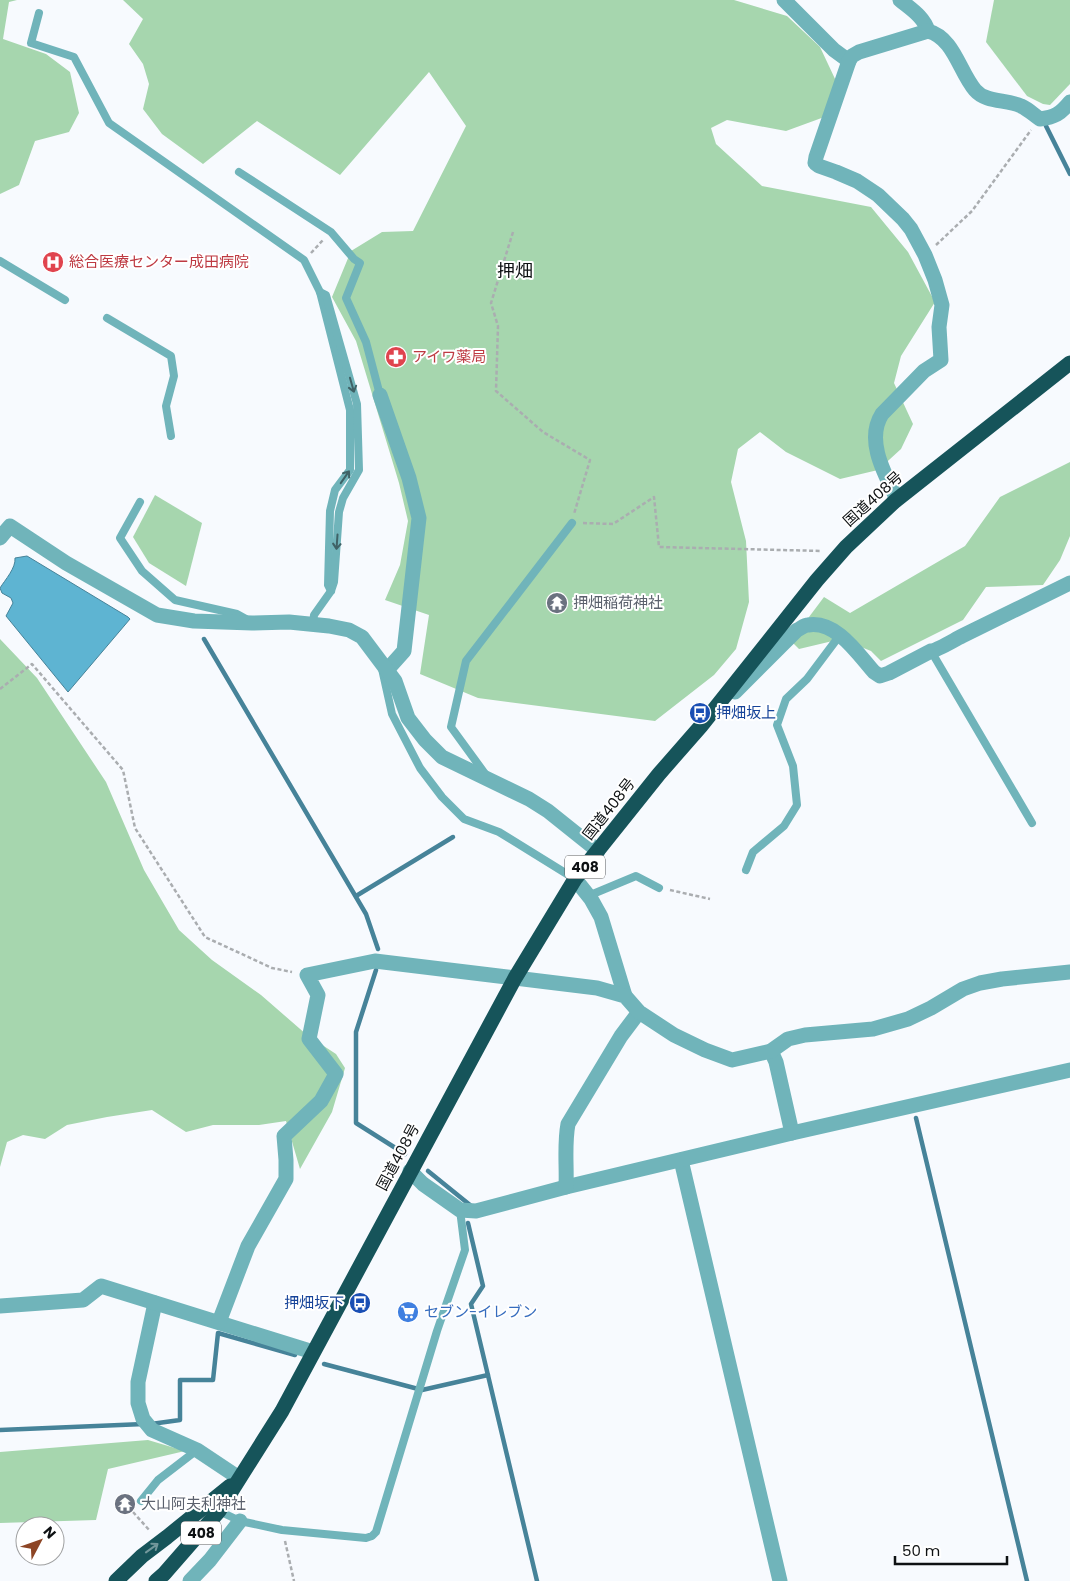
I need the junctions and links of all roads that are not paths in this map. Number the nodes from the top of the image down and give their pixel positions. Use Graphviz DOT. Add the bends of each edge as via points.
graph roads {
  1 [pos="784,0"];
  2 [pos="900,0"];
  3 [pos="39,13"];
  4 [pos="928,31"];
  5 [pos="849,61"];
  6 [pos="1070,102"];
  7 [pos="239,172"];
  8 [pos="0,261"];
  9 [pos="65,300"];
  10 [pos="107,318"];
  11 [pos="1070,363"];
  12 [pos="380,395"];
  13 [pos="171,436"];
  14 [pos="895,501"];
  15 [pos="140,502"];
  16 [pos="572,523"];
  17 [pos="0,538"];
  18 [pos="1070,583"];
  19 [pos="252,623"];
  20 [pos="314,624"];
  21 [pos="840,635"];
  22 [pos="931,651"];
  23 [pos="383,665"];
  24 [pos="701,726"];
  25 [pos="489,779"];
  26 [pos="1032,823"];
  27 [pos="598,851"];
  28 [pos="746,870"];
  29 [pos="575,879"];
  30 [pos="659,888"];
  31 [pos="588,896"];
  32 [pos="1070,972"];
  33 [pos="515,978"];
  34 [pos="625,996"];
  35 [pos="639,1012"];
  36 [pos="771,1051"];
  37 [pos="1070,1070"];
  38 [pos="792,1133"];
  39 [pos="681,1160"];
  40 [pos="410,1171"];
  41 [pos="566,1187"];
  42 [pos="460,1210"];
  43 [pos="155,1303"];
  44 [pos="0,1306"];
  45 [pos="219,1322"];
  46 [pos="313,1352"];
  47 [pos="197,1450"];
  48 [pos="239,1478"];
  49 [pos="141,1501"];
  50 [pos="219,1511"];
  51 [pos="240,1521"];
  52 [pos="116,1581"];
  53 [pos="156,1581"];
  54 [pos="190,1581"];
  55 [pos="780,1581"];
  1 -- 5 [label="street"];
  2 -- 4 [label="street" via="922,18"];
  3 -- 20 [label="lane" via="31,43 74,57 109,123 304,260 320,292 350,410 350,470 335,490 330,511 328,585 332,592 314,615"];
  4 -- 5 [label="street" via="859,52"];
  4 -- 6 [label="street" via="938,34 973,88 986,98 1022,106 1040,119 1058,115"];
  5 -- 14 [label="street" via="815,163 857,181 878,195 903,219 925,255 942,305 939,327 941,360 924,371 877,422 878,454"];
  7 -- 12 [label="lane" via="331,232 360,263 346,298 366,342"];
  8 -- 9 [label="lane"];
  10 -- 13 [label="lane" via="171,356 174,376 166,406"];
  11 -- 14 [label="highway, 国道408号 / 408"];
  12 -- 23 [label="street" via="409,478 419,518 404,652"];
  14 -- 24 [label="highway, 国道408号 / 408" via="841,552"];
  15 -- 19 [label="lane" via="120,538 142,571 175,600 237,614"];
  16 -- 25 [label="lane" via="466,661 451,727"];
  17 -- 19 [label="street" via="8,524 66,563 157,615 194,621"];
  18 -- 22 [label="street"];
  19 -- 20 [label="street"];
  20 -- 23 [label="street" via="349,630 362,637"];
  21 -- 22 [label="street" via="880,676"];
  21 -- 24 [label="street" via="826,626 807,625 797,630"];
  21 -- 28 [label="lane" via="807,679 786,699 776,725 793,766 796,805 784,826 753,852"];
  22 -- 26 [label="lane"];
  23 -- 25 [label="street" via="395,681 408,718 426,740 442,757"];
  23 -- 29 [label="lane" via="392,714 420,768 442,797 464,819 499,832"];
  24 -- 27 [label="highway, 国道408号 / 408"];
  25 -- 27 [label="street" via="548,811"];
  27 -- 29 [label="highway, 国道408号 / 408"];
  29 -- 31 [label="street"];
  29 -- 33 [label="highway, 国道408号 / 408"];
  30 -- 31 [label="lane" via="636,876"];
  31 -- 34 [label="street" via="600,917"];
  32 -- 36 [label="street" via="980,983 908,1019 873,1028 788,1039"];
  33 -- 34 [label="street" via="597,988"];
  33 -- 40 [label="highway, 国道408号 / 408"];
  33 -- 45 [label="street" via="375,961 307,975 318,995 309,1039 336,1074 320,1101 284,1136 286,1179 248,1246"];
  34 -- 35 [label="street"];
  35 -- 36 [label="street" via="674,1035 732,1060"];
  35 -- 41 [label="street" via="568,1124"];
  36 -- 38 [label="street"];
  37 -- 38 [label="street"];
  38 -- 39 [label="street"];
  39 -- 41 [label="street"];
  39 -- 55 [label="street"];
  40 -- 42 [label="street"];
  40 -- 46 [label="highway, 国道408号 / 408"];
  41 -- 42 [label="street" via="476,1211"];
  42 -- 51 [label="lane" via="465,1250 376,1532 366,1538 282,1530"];
  43 -- 44 [label="street" via="101,1286 83,1300"];
  43 -- 45 [label="street"];
  43 -- 47 [label="street" via="138,1382 138,1403 148,1424"];
  45 -- 46 [label="street"];
  46 -- 48 [label="highway, 国道408号 / 408" via="282,1411"];
  47 -- 48 [label="street"];
  47 -- 49 [label="lane" via="158,1480"];
  48 -- 50 [label="highway, 国道408号 / 408"];
  52 -- 48 [label="highway, 国道408号, one-way"];
  50 -- 51 [label="lane"];
  50 -- 53 [label="highway, 国道408号 / 408"];
  51 -- 54 [label="street"];
}
